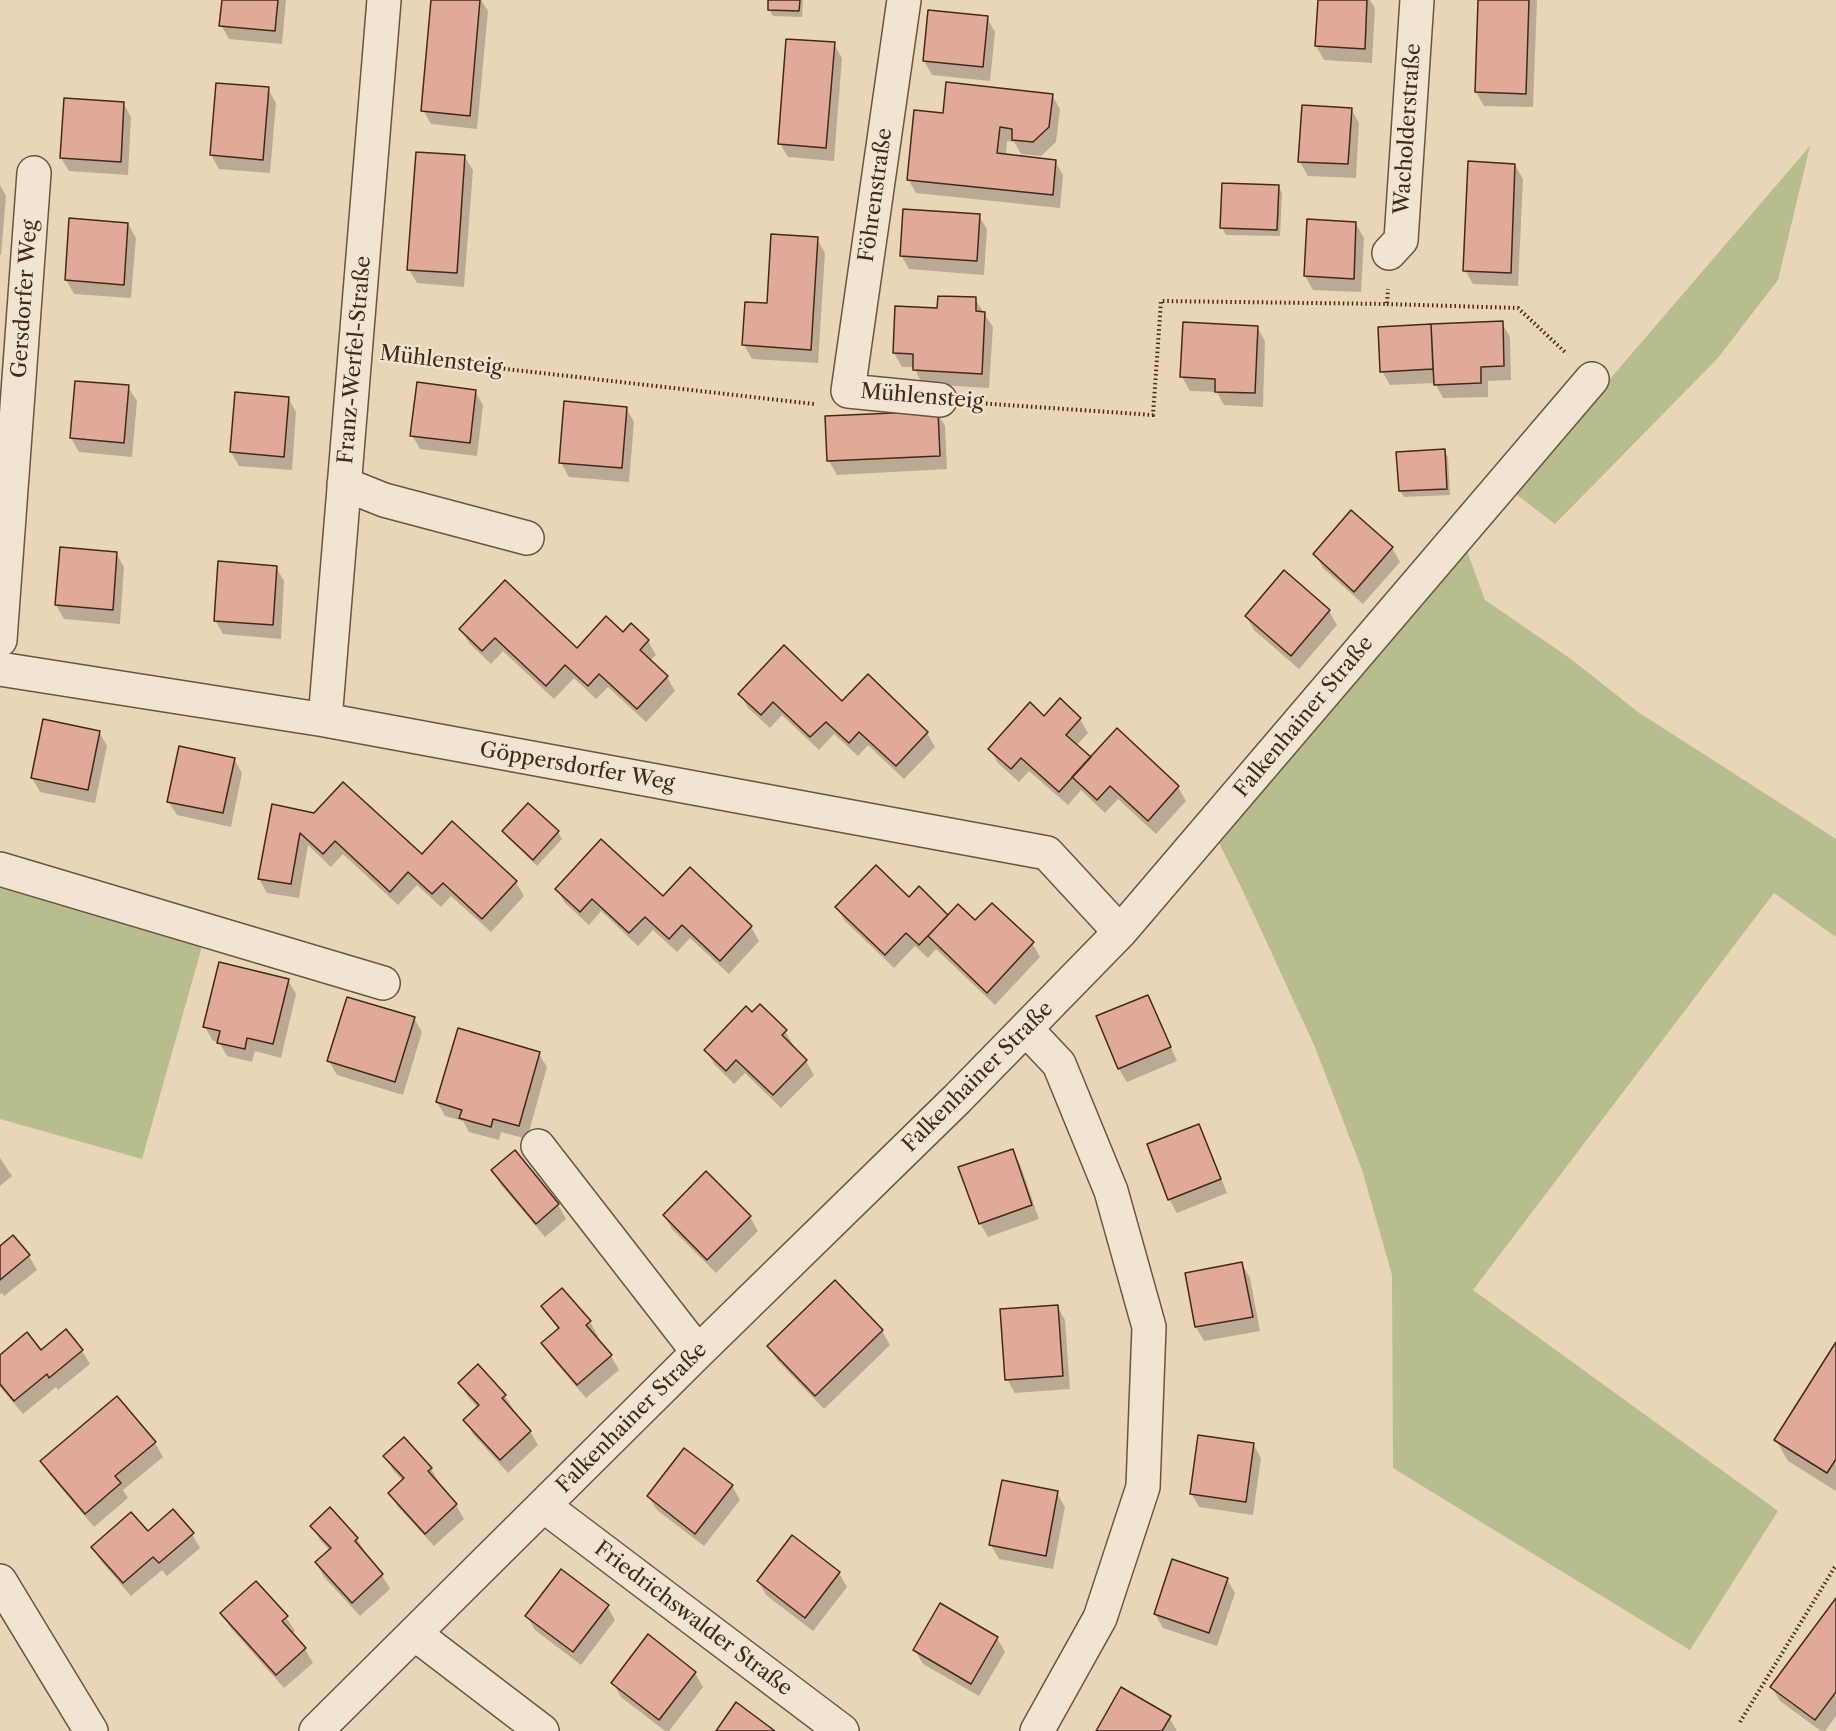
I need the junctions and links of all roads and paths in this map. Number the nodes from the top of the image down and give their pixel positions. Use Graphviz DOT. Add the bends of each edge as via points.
graph roads {
  1 [pos="384,0"];
  2 [pos="904,0"];
  3 [pos="1417,0"];
  4 [pos="34,173"];
  5 [pos="1389,253"];
  6 [pos="1387,304"];
  7 [pos="356,351"];
  8 [pos="1592,379"];
  9 [pos="848,391"];
  10 [pos="940,400"];
  11 [pos="344,484"];
  12 [pos="526,538"];
  13 [pos="0,640"];
  14 [pos="0,669"];
  15 [pos="325,720"];
  16 [pos="0,869"];
  17 [pos="1120,932"];
  18 [pos="383,983"];
  19 [pos="1026,1029"];
  20 [pos="538,1146"];
  21 [pos="698,1352"];
  22 [pos="544,1506"];
  23 [pos="1836,1565"];
  24 [pos="0,1581"];
  25 [pos="415,1634"];
  26 [pos="1740,1722"];
  27 [pos="91,1731"];
  28 [pos="316,1731"];
  29 [pos="542,1731"];
  30 [pos="842,1731"];
  31 [pos="1037,1731"];
  1 -- 7 [label="street, Franz-Werfel-Straße"];
  2 -- 9 [label="street, Föhrenstraße"];
  3 -- 5 [label="street, Wacholderstraße" via="1401,240"];
  4 -- 13 [label="street, Gersdorfer Weg"];
  5 -- 6 [label="path"];
  6 -- 8 [label="path, Mühlensteig" via="1518,308"];
  6 -- 10 [label="path, Mühlensteig" via="1161,301 1153,415"];
  7 -- 9 [label="path, Mühlensteig" via="817,404"];
  7 -- 11 [label="street, Franz-Werfel-Straße"];
  8 -- 17 [label="street, Falkenhainer Straße"];
  9 -- 10 [label="street, Mühlensteig"];
  11 -- 12 [label="street" via="384,500"];
  11 -- 15 [label="street, Franz-Werfel-Straße"];
  14 -- 15 [label="street, Göppersdorfer Weg"];
  15 -- 17 [label="street, Göppersdorfer Weg" via="1047,853"];
  16 -- 18 [label="street"];
  17 -- 19 [label="street, Falkenhainer Straße"];
  19 -- 21 [label="street, Falkenhainer Straße"];
  19 -- 31 [label="street" via="1059,1064 1111,1191 1149,1327 1143,1488 1100,1618"];
  20 -- 21 [label="street"];
  21 -- 22 [label="street, Falkenhainer Straße"];
  22 -- 25 [label="street, Falkenhainer Straße"];
  22 -- 30 [label="street, Friedrichswalder Straße"];
  23 -- 26 [label="path"];
  24 -- 27 [label="street"];
  25 -- 28 [label="street, Falkenhainer Straße"];
  25 -- 29 [label="street"];
}
